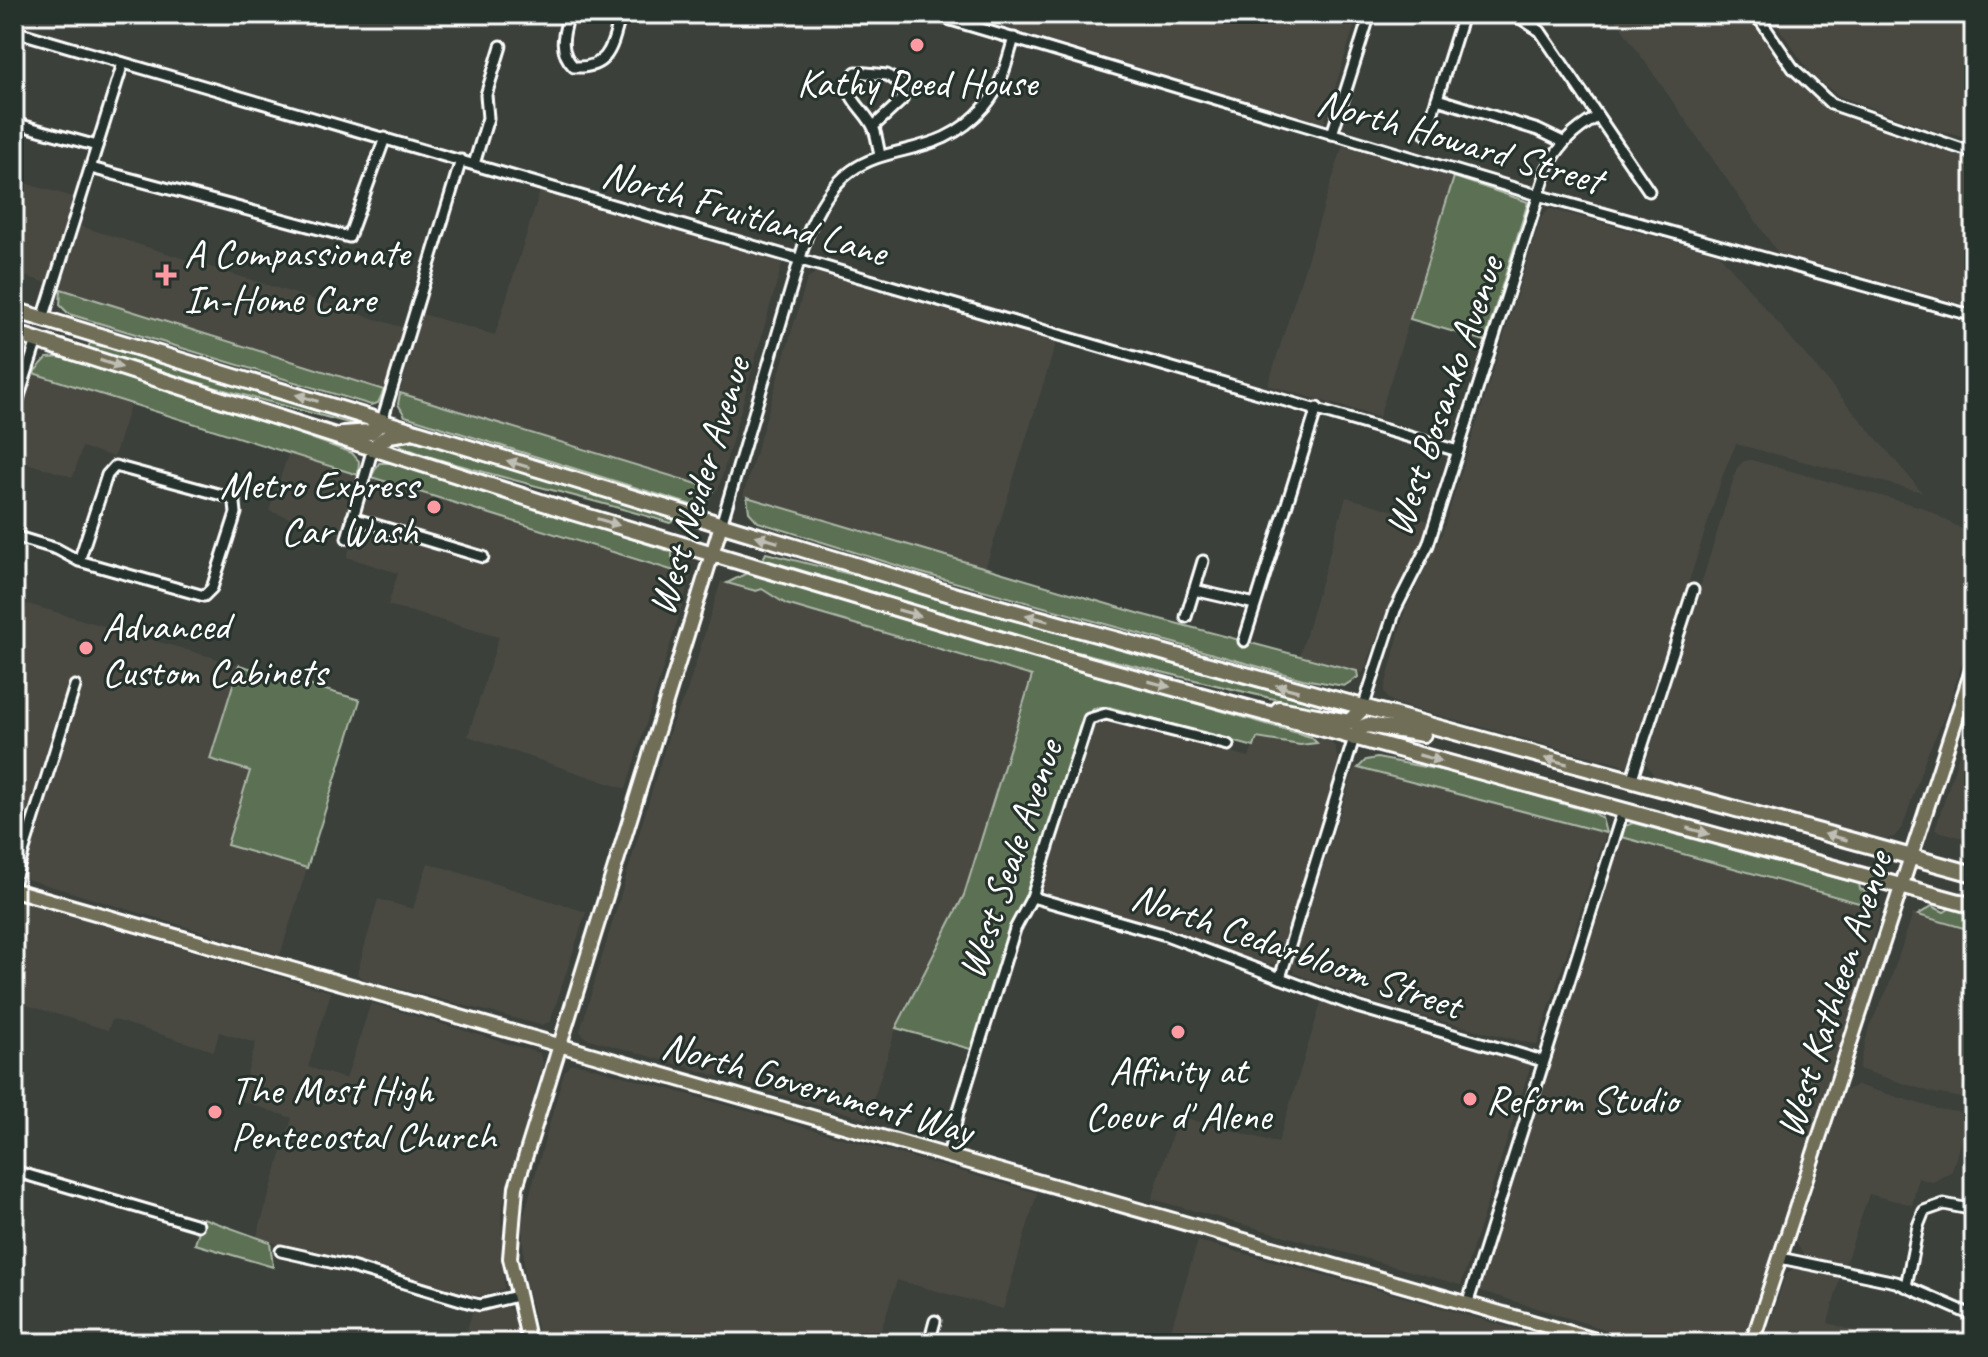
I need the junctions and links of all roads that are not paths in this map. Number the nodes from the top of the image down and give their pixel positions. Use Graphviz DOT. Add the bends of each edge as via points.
graph roads {
  1 [pos="569,14"];
  2 [pos="621,14"];
  3 [pos="931,14"];
  4 [pos="1370,14"];
  5 [pos="1514,14"];
  6 [pos="1770,14"];
  7 [pos="1463,15"];
  8 [pos="1758,18"];
  9 [pos="14,31"];
  10 [pos="1014,38"];
  11 [pos="501,46"];
  12 [pos="123,63"];
  13 [pos="1437,99"];
  14 [pos="1597,117"];
  15 [pos="14,123"];
  16 [pos="874,126"];
  17 [pos="1332,134"];
  18 [pos="1426,134"];
  19 [pos="385,138"];
  20 [pos="1563,142"];
  21 [pos="97,146"];
  22 [pos="1974,153"];
  23 [pos="880,155"];
  24 [pos="461,160"];
  25 [pos="474,164"];
  26 [pos="91,168"];
  27 [pos="1649,191"];
  28 [pos="1541,196"];
  29 [pos="800,260"];
  30 [pos="14,310"];
  31 [pos="1974,316"];
  32 [pos="43,319"];
  33 [pos="14,331"];
  34 [pos="85,332"];
  35 [pos="37,340"];
  36 [pos="1317,408"];
  37 [pos="14,412"];
  38 [pos="382,421"];
  39 [pos="418,432"];
  40 [pos="332,435"];
  41 [pos="373,448"];
  42 [pos="1458,451"];
  43 [pos="352,518"];
  44 [pos="721,525"];
  45 [pos="14,536"];
  46 [pos="347,538"];
  47 [pos="712,554"];
  48 [pos="483,557"];
  49 [pos="79,561"];
  50 [pos="1203,561"];
  51 [pos="1194,590"];
  52 [pos="1693,590"];
  53 [pos="1255,604"];
  54 [pos="1186,617"];
  55 [pos="1244,641"];
  56 [pos="1974,664"];
  57 [pos="75,686"];
  58 [pos="1363,708"];
  59 [pos="1261,712"];
  60 [pos="1469,737"];
  61 [pos="1354,738"];
  62 [pos="1228,745"];
  63 [pos="1631,781"];
  64 [pos="1623,811"];
  65 [pos="1911,857"];
  66 [pos="1974,874"];
  67 [pos="14,882"];
  68 [pos="1901,888"];
  69 [pos="14,890"];
  70 [pos="1032,897"];
  71 [pos="1974,906"];
  72 [pos="1280,978"];
  73 [pos="560,1047"];
  74 [pos="1543,1061"];
  75 [pos="948,1157"];
  76 [pos="14,1171"];
  77 [pos="1974,1210"];
  78 [pos="198,1225"];
  79 [pos="281,1251"];
  80 [pos="1780,1258"];
  81 [pos="1906,1286"];
  82 [pos="517,1296"];
  83 [pos="1467,1305"];
  84 [pos="1974,1316"];
  85 [pos="935,1321"];
  86 [pos="529,1343"];
  87 [pos="929,1343"];
  88 [pos="1606,1343"];
  89 [pos="1752,1343"];
  1 -- 2 [label="street" via="562,39 564,57 574,67 590,67 601,64"];
  3 -- 10 [label="street, North Howard Street"];
  4 -- 17 [label="street"];
  5 -- 14 [label="street" via="1540,31"];
  6 -- 8 [label="street"];
  7 -- 13 [label="street"];
  8 -- 22 [label="street" via="1793,68 1831,104"];
  9 -- 12 [label="street, North Fruitland Lane"];
  10 -- 17 [label="street, North Howard Street"];
  10 -- 23 [label="street, West Neider Avenue" via="999,85 968,123 922,146"];
  11 -- 25 [label="street"];
  12 -- 19 [label="street, North Fruitland Lane"];
  12 -- 21 [label="street"];
  13 -- 18 [label="street"];
  13 -- 20 [label="street"];
  14 -- 20 [label="street, West Bosanko Avenue"];
  14 -- 27 [label="street"];
  15 -- 21 [label="street"];
  16 -- 16 [label="street" via="849,93 856,72 887,75 904,86 902,100"];
  16 -- 23 [label="street"];
  17 -- 28 [label="street, North Howard Street"];
  19 -- 24 [label="street, North Fruitland Lane"];
  19 -- 26 [label="street" via="349,237"];
  20 -- 28 [label="street, West Bosanko Avenue" via="1547,169"];
  21 -- 26 [label="street"];
  23 -- 29 [label="street, West Neider Avenue" via="844,174 830,190"];
  24 -- 25 [label="street, North Fruitland Lane"];
  24 -- 38 [label="street"];
  25 -- 29 [label="street, North Fruitland Lane"];
  26 -- 32 [label="street"];
  28 -- 31 [label="street, North Howard Street"];
  28 -- 42 [label="street, West Bosanko Avenue"];
  29 -- 36 [label="street, North Fruitland Lane"];
  29 -- 44 [label="street, West Neider Avenue"];
  30 -- 32 [label="highway"];
  32 -- 33 [label="highway"];
  32 -- 34 [label="highway"];
  33 -- 35 [label="highway"];
  34 -- 35 [label="highway" via="49,330"];
  38 -- 34 [label="highway, one-way"];
  35 -- 37 [label="street"];
  35 -- 40 [label="highway, one-way"];
  36 -- 42 [label="street, North Fruitland Lane"];
  36 -- 53 [label="street"];
  38 -- 39 [label="highway"];
  38 -- 40 [label="highway" via="371,432"];
  39 -- 41 [label="highway" via="399,431"];
  44 -- 39 [label="highway, one-way"];
  40 -- 41 [label="highway"];
  41 -- 43 [label="street"];
  41 -- 47 [label="highway, one-way"];
  42 -- 58 [label="street, West Bosanko Avenue" via="1428,545 1379,654"];
  43 -- 46 [label="street"];
  43 -- 48 [label="street"];
  44 -- 47 [label="main road, West Neider Avenue"];
  58 -- 44 [label="highway, one-way"];
  45 -- 49 [label="street"];
  47 -- 59 [label="highway, one-way"];
  47 -- 73 [label="main road, West Neider Avenue"];
  49 -- 49 [label="street" via="107,475 115,466 235,503 212,588 204,596"];
  50 -- 51 [label="street"];
  51 -- 53 [label="street"];
  51 -- 54 [label="street"];
  52 -- 63 [label="street"];
  53 -- 55 [label="street"];
  56 -- 65 [label="main road, West Kathleen Avenue"];
  57 -- 67 [label="street"];
  58 -- 59 [label="highway" via="1349,722 1280,709"];
  58 -- 60 [label="highway"];
  59 -- 61 [label="highway"];
  60 -- 61 [label="highway" via="1368,725"];
  63 -- 60 [label="highway, one-way"];
  61 -- 64 [label="highway, one-way"];
  61 -- 72 [label="street"];
  62 -- 70 [label="street, West Seale Avenue" via="1106,714 1089,719"];
  65 -- 63 [label="highway, one-way"];
  64 -- 68 [label="highway, one-way"];
  64 -- 74 [label="street"];
  65 -- 66 [label="highway"];
  65 -- 68 [label="main road, West Kathleen Avenue"];
  68 -- 71 [label="highway"];
  68 -- 80 [label="main road, West Kathleen Avenue"];
  69 -- 73 [label="main road, North Government Way"];
  70 -- 72 [label="street, North Cedarbloom Street" via="1145,928"];
  70 -- 75 [label="street, West Seale Avenue" via="1014,932"];
  72 -- 74 [label="street, North Cedarbloom Street" via="1357,1007"];
  73 -- 75 [label="main road, North Government Way"];
  73 -- 82 [label="main road, West Neider Avenue" via="516,1187 510,1258"];
  74 -- 83 [label="street"];
  75 -- 83 [label="main road, North Government Way"];
  76 -- 78 [label="street"];
  77 -- 81 [label="street" via="1944,1204 1924,1211"];
  79 -- 82 [label="street" via="480,1305"];
  80 -- 81 [label="street"];
  80 -- 89 [label="main road, West Kathleen Avenue"];
  81 -- 84 [label="street"];
  82 -- 86 [label="main road, West Neider Avenue"];
  83 -- 88 [label="main road, North Government Way"];
  85 -- 87 [label="street"];
}
